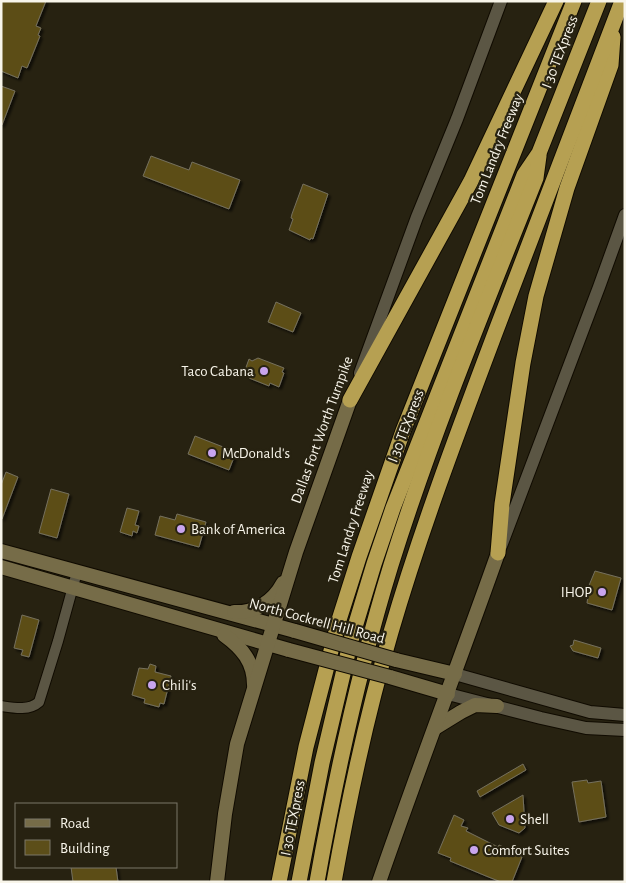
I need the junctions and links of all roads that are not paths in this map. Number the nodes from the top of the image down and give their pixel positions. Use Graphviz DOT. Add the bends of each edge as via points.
graph roads {
  1 [pos="501,1"];
  2 [pos="556,1"];
  3 [pos="574,1"];
  4 [pos="599,1"];
  5 [pos="622,1"];
  6 [pos="614,20"];
  7 [pos="539,153"];
  8 [pos="625,215"];
  9 [pos="350,400"];
  10 [pos="1,551"];
  11 [pos="498,553"];
  12 [pos="294,560"];
  13 [pos="1,568"];
  14 [pos="77,572"];
  15 [pos="72,588"];
  16 [pos="222,612"];
  17 [pos="275,626"];
  18 [pos="218,630"];
  19 [pos="269,645"];
  20 [pos="455,674"];
  21 [pos="254,690"];
  22 [pos="448,694"];
  23 [pos="1,706"];
  24 [pos="496,706"];
  25 [pos="625,715"];
  26 [pos="435,728"];
  27 [pos="625,730"];
  28 [pos="217,882"];
  29 [pos="279,882"];
  30 [pos="298,882"];
  31 [pos="317,882"];
  32 [pos="334,882"];
  33 [pos="379,882"];
  1 -- 9 [label="street, Dallas Fort Worth Turnpike"];
  2 -- 9 [label="highway" via="475,174"];
  3 -- 29 [label="highway, Tom Landry Freeway" via="380,494 322,682"];
  4 -- 7 [label="highway, I 30 TEXpress"];
  5 -- 6 [label="highway"];
  6 -- 11 [label="highway" via="611,65 567,188 536,296 522,363"];
  6 -- 32 [label="highway" via="430,507 374,696"];
  7 -- 30 [label="highway, I 30 TEXpress" via="524,175 390,518 351,640"];
  7 -- 31 [label="highway" via="536,178 418,482 391,566 353,704"];
  8 -- 11 [label="street"];
  9 -- 12 [label="main road, Dallas Fort Worth Turnpike"];
  10 -- 14 [label="main road, North Cockrell Hill Road"];
  11 -- 20 [label="main road"];
  12 -- 16 [label="main road" via="278,591 268,602 240,613"];
  12 -- 17 [label="main road, Dallas Fort Worth Turnpike"];
  13 -- 15 [label="main road"];
  14 -- 15 [label="street"];
  14 -- 16 [label="main road, North Cockrell Hill Road"];
  15 -- 18 [label="main road"];
  15 -- 23 [label="street" via="40,702 28,708"];
  16 -- 17 [label="main road, North Cockrell Hill Road"];
  17 -- 19 [label="main road, Dallas Fort Worth Turnpike"];
  17 -- 20 [label="main road, North Cockrell Hill Road, bridge"];
  18 -- 19 [label="main road"];
  18 -- 21 [label="main road" via="238,645 251,663"];
  19 -- 21 [label="main road, Dallas Fort Worth Turnpike"];
  19 -- 22 [label="main road, bridge"];
  20 -- 22 [label="main road"];
  20 -- 25 [label="street, North Cockrell Hill Road" via="590,712"];
  21 -- 28 [label="main road, Dallas Fort Worth Turnpike" via="237,744"];
  22 -- 24 [label="street"];
  22 -- 26 [label="main road"];
  24 -- 26 [label="main road" via="474,705"];
  24 -- 27 [label="street" via="586,728"];
  26 -- 33 [label="main road"];
}
